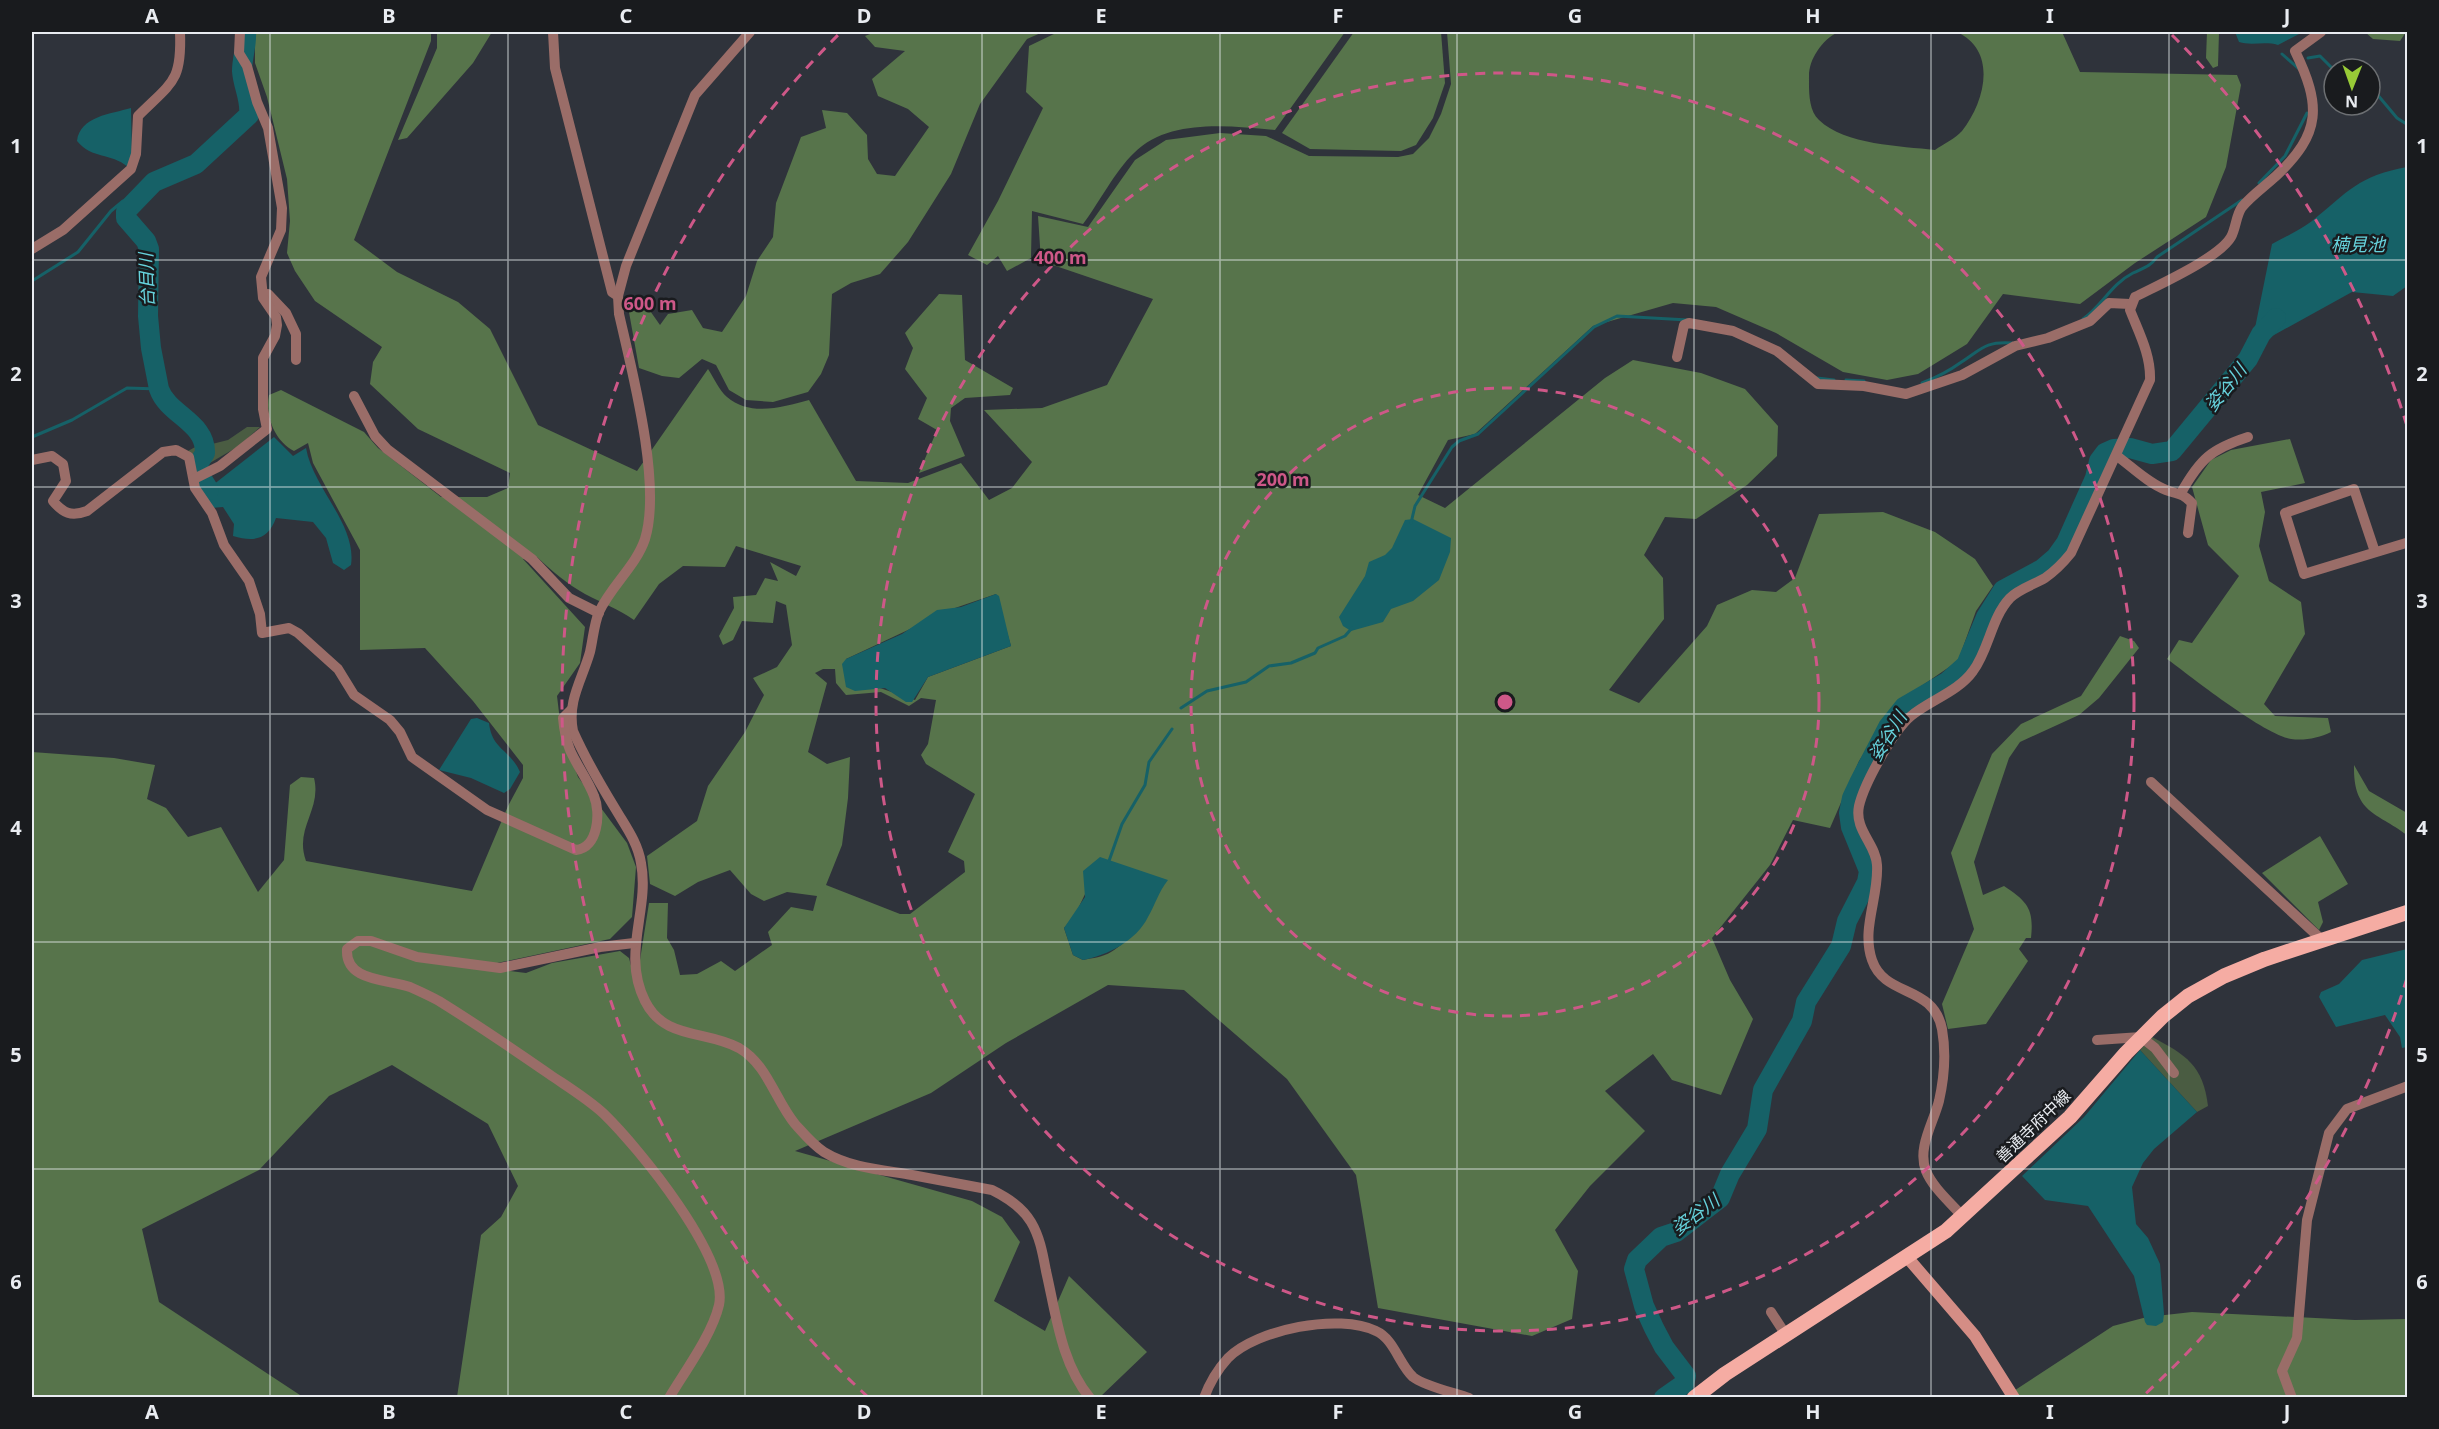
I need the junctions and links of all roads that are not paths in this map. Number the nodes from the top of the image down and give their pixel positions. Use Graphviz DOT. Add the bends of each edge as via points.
graph roads {
  1 [pos="180,32"];
  2 [pos="240,32"];
  3 [pos="553,32"];
  4 [pos="750,32"];
  5 [pos="2321,32"];
  6 [pos="32,249"];
  7 [pos="266,264"];
  8 [pos="618,296"];
  9 [pos="2130,304"];
  10 [pos="1677,357"];
  11 [pos="296,360"];
  12 [pos="354,396"];
  13 [pos="2248,437"];
  14 [pos="2118,454"];
  15 [pos="32,460"];
  16 [pos="194,479"];
  17 [pos="2181,493"];
  18 [pos="2188,533"];
  19 [pos="2407,544"];
  20 [pos="2375,552"];
  21 [pos="599,613"];
  22 [pos="571,710"];
  23 [pos="2151,782"];
  24 [pos="2408,912"];
  25 [pos="2321,939"];
  26 [pos="634,943"];
  27 [pos="2141,1037"];
  28 [pos="2097,1040"];
  29 [pos="2174,1072"];
  30 [pos="2408,1086"];
  31 [pos="1963,1217"];
  32 [pos="1907,1257"];
  33 [pos="1771,1312"];
  34 [pos="1786,1335"];
  35 [pos="669,1398"];
  36 [pos="1090,1398"];
  37 [pos="1204,1398"];
  38 [pos="1469,1398"];
  39 [pos="1694,1398"];
  40 [pos="2014,1398"];
  41 [pos="2292,1398"];
  1 -- 6 [label="street" via="180,67 172,81 138,116 131,169 63,230"];
  2 -- 7 [label="street" via="244,62 268,128 281,196 281,230"];
  3 -- 8 [label="street" via="555,68 612,292"];
  4 -- 8 [label="street" via="702,84 691,103 626,266"];
  5 -- 9 [label="street" via="2295,51 2313,94 2314,116 2312,127 2289,164 2241,208 2230,238 2214,253 2135,297"];
  7 -- 11 [label="street" via="266,291 286,313 296,334"];
  7 -- 16 [label="street" via="261,291 278,326 263,358 267,429 220,466"];
  8 -- 21 [label="street" via="647,460 648,526 633,561"];
  9 -- 10 [label="street" via="2109,303 2090,321 2048,338 2014,346 1946,382 1906,394 1864,386 1818,384 1777,351 1733,331 1689,323 1681,332"];
  9 -- 14 [label="street" via="2145,347 2150,380"];
  12 -- 21 [label="street" via="375,436 387,449 532,559 569,598"];
  13 -- 17 [label="street" via="2209,454 2196,465"];
  14 -- 17 [label="street" via="2167,490"];
  14 -- 31 [label="street" via="2071,553 2055,571 2008,599 1973,671 1911,716 1898,731 1859,807 1861,830 1877,864 1869,924 1872,959 1878,974 1930,1003 1939,1016 1944,1071 1923,1151 1924,1162 1930,1179"];
  15 -- 16 [label="street" via="52,456 63,464 66,481 53,501 70,514 87,511 169,449 189,457"];
  16 -- 22 [label="street" via="195,489 212,513 224,545 249,581 262,633 289,628 298,633 338,669 354,695 390,720 412,757 487,810 576,850 594,839 597,810 595,797 565,733 563,718"];
  17 -- 18 [label="street" via="2192,503"];
  19 -- 20 [label="street"];
  20 -- 20 [label="street" via="2304,574 2285,513 2354,489"];
  21 -- 22 [label="street"];
  22 -- 26 [label="street" via="580,746 641,859 643,890"];
  23 -- 25 [label="street"];
  24 -- 25 [label="main road, 善通寺府中線"];
  25 -- 27 [label="main road, 善通寺府中線" via="2204,987 2176,1005"];
  26 -- 35 [label="street" via="554,956 511,968 417,957 370,941 353,943 347,949 347,959 352,969 366,977 410,987 436,1000 576,1093 603,1114 659,1179 694,1228 713,1262 719,1284 719,1306"];
  26 -- 36 [label="street" via="640,988 656,1018 676,1030 738,1048 751,1058 762,1069 793,1121 826,1153 880,1171 992,1190 1022,1210 1032,1223 1041,1248 1071,1366"];
  27 -- 28 [label="street"];
  27 -- 29 [label="street"];
  27 -- 31 [label="main road, 善通寺府中線" via="2070,1118"];
  30 -- 41 [label="street" via="2347,1109 2329,1133 2307,1220 2297,1338 2282,1371"];
  31 -- 32 [label="main road, 善通寺府中線"];
  32 -- 34 [label="main road, 善通寺府中線"];
  32 -- 40 [label="street" via="1975,1336"];
  33 -- 34 [label="street"];
  34 -- 39 [label="main road, 善通寺府中線"];
  37 -- 38 [label="street" via="1229,1358 1247,1345 1310,1325 1350,1325 1369,1328 1385,1337 1415,1378"];
}
